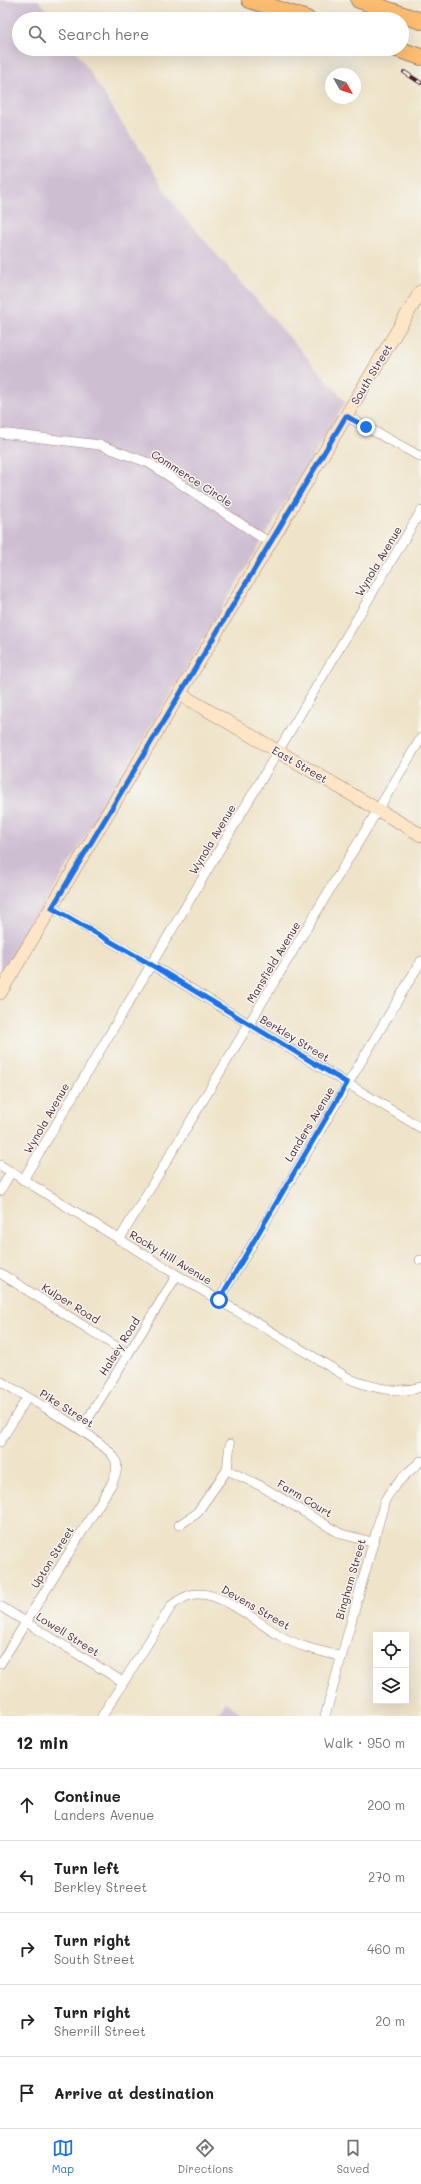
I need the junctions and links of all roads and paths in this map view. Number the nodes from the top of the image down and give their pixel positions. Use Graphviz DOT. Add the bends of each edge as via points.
graph roads {
  1 [pos="250,0"];
  2 [pos="359,0"];
  3 [pos="286,12"];
  4 [pos="394,12"];
  5 [pos="409,17"];
  6 [pos="421,21"];
  7 [pos="409,53"];
  8 [pos="421,57"];
  9 [pos="421,291"];
  10 [pos="346,416"];
  11 [pos="0,433"];
  12 [pos="421,457"];
  13 [pos="421,511"];
  14 [pos="270,543"];
  15 [pos="180,694"];
  16 [pos="421,738"];
  17 [pos="279,752"];
  18 [pos="378,810"];
  19 [pos="421,835"];
  20 [pos="52,908"];
  21 [pos="421,962"];
  22 [pos="150,964"];
  23 [pos="0,993"];
  24 [pos="250,1024"];
  25 [pos="347,1083"];
  26 [pos="421,1128"];
  27 [pos="0,1165"];
  28 [pos="11,1172"];
  29 [pos="23,1180"];
  30 [pos="0,1190"];
  31 [pos="119,1240"];
  32 [pos="0,1273"];
  33 [pos="177,1275"];
  34 [pos="219,1300"];
  35 [pos="128,1354"];
  36 [pos="0,1381"];
  37 [pos="421,1387"];
  38 [pos="27,1398"];
  39 [pos="81,1430"];
  40 [pos="0,1442"];
  41 [pos="230,1444"];
  42 [pos="116,1461"];
  43 [pos="421,1461"];
  44 [pos="227,1470"];
  45 [pos="179,1525"];
  46 [pos="372,1542"];
  47 [pos="0,1606"];
  48 [pos="25,1622"];
  49 [pos="340,1656"];
  50 [pos="0,1664"];
  51 [pos="123,1682"];
  52 [pos="102,1716"];
  53 [pos="325,1716"];
  1 -- 3 [label="highway"];
  2 -- 4 [label="highway"];
  5 -- 6 [label="highway"];
  7 -- 8 [label="highway"];
  9 -- 10 [label="main road, South Street"];
  10 -- 12 [label="street"];
  10 -- 14 [label="main road, South Street"];
  11 -- 14 [label="street, Commerce Circle" via="100,445 149,463"];
  13 -- 17 [label="street, Wynola Avenue"];
  14 -- 15 [label="main road, South Street"];
  15 -- 17 [label="main road, East Street"];
  15 -- 20 [label="main road, South Street"];
  16 -- 18 [label="street, Mansfield Avenue"];
  17 -- 18 [label="main road, East Street"];
  17 -- 22 [label="street, Wynola Avenue"];
  18 -- 19 [label="main road, East Street"];
  18 -- 24 [label="street, Mansfield Avenue"];
  20 -- 22 [label="street, Berkley Street"];
  20 -- 23 [label="main road, South Street"];
  21 -- 25 [label="street, Landers Avenue"];
  22 -- 24 [label="street, Berkley Street"];
  22 -- 29 [label="street, Wynola Avenue"];
  24 -- 25 [label="street, Berkley Street"];
  24 -- 31 [label="street, Mansfield Avenue"];
  25 -- 26 [label="street, Berkley Street"];
  25 -- 34 [label="street, Landers Avenue"];
  27 -- 28 [label="street, Rocky Hill Avenue"];
  28 -- 29 [label="street, Rocky Hill Avenue"];
  28 -- 30 [label="street"];
  29 -- 31 [label="street, Rocky Hill Avenue"];
  31 -- 33 [label="street, Rocky Hill Avenue"];
  32 -- 35 [label="street, Kulper Road"];
  33 -- 34 [label="street, Rocky Hill Avenue"];
  33 -- 35 [label="street, Halsey Road"];
  34 -- 37 [label="street, Rocky Hill Avenue" via="352,1380 371,1387 396,1390"];
  35 -- 39 [label="street, Halsey Road"];
  36 -- 38 [label="street, Pike Street"];
  38 -- 39 [label="street, Pike Street"];
  38 -- 40 [label="street"];
  39 -- 42 [label="street, Pike Street" via="108,1450"];
  41 -- 44 [label="street"];
  42 -- 48 [label="street, Upton Street" via="117,1472 111,1485"];
  43 -- 46 [label="street, Bingham Street" via="392,1488 385,1500"];
  44 -- 45 [label="street" via="196,1514"];
  44 -- 46 [label="street, Farm Court" via="261,1486 341,1534"];
  46 -- 49 [label="street, Bingham Street"];
  47 -- 48 [label="street, Lowell Street"];
  48 -- 50 [label="street, Upton Street"];
  48 -- 51 [label="street, Lowell Street"];
  49 -- 51 [label="street, Devens Street" via="298,1645 223,1600 196,1593 172,1605"];
  49 -- 53 [label="street, Bingham Street"];
  51 -- 52 [label="street, Devens Street"];
}
